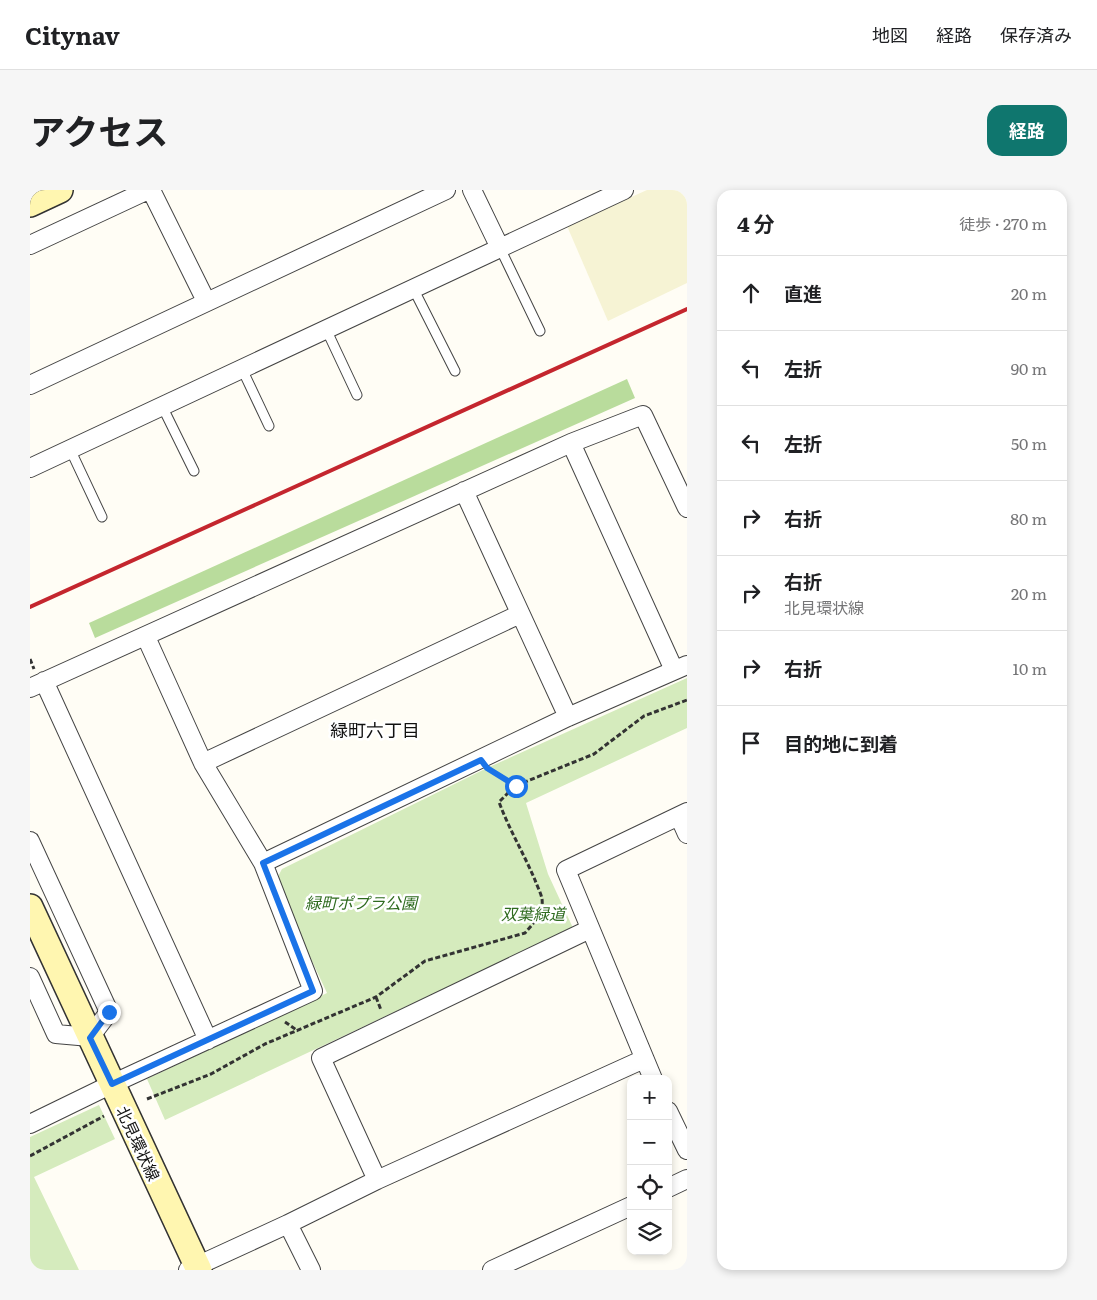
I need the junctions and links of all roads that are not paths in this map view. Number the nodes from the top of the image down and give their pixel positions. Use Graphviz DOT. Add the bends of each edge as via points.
graph roads {
  1 [pos="60,190"];
  2 [pos="149,190"];
  3 [pos="446,190"];
  4 [pos="472,190"];
  5 [pos="624,190"];
  6 [pos="30,204"];
  7 [pos="30,245"];
  8 [pos="500,248"];
  9 [pos="414,288"];
  10 [pos="206,301"];
  11 [pos="326,329"];
  12 [pos="540,331"];
  13 [pos="242,369"];
  14 [pos="455,371"];
  15 [pos="30,385"];
  16 [pos="357,395"];
  17 [pos="162,406"];
  18 [pos="269,426"];
  19 [pos="570,444"];
  20 [pos="70,449"];
  21 [pos="30,468"];
  22 [pos="194,471"];
  23 [pos="464,491"];
  24 [pos="687,508"];
  25 [pos="102,517"];
  26 [pos="520,614"];
  27 [pos="146,637"];
  28 [pos="680,668"];
  29 [pos="37,684"];
  30 [pos="568,717"];
  31 [pos="203,763"];
  32 [pos="683,814"];
  33 [pos="687,834"];
  34 [pos="30,841"];
  35 [pos="263,863"];
  36 [pos="30,907"];
  37 [pos="590,929"];
  38 [pos="30,977"];
  39 [pos="90,1038"];
  40 [pos="208,1040"];
  41 [pos="644,1059"];
  42 [pos="651,1075"];
  43 [pos="112,1084"];
  44 [pos="672,1119"];
  45 [pos="30,1124"];
  46 [pos="687,1150"];
  47 [pos="687,1179"];
  48 [pos="377,1180"];
  49 [pos="672,1186"];
  50 [pos="627,1208"];
  51 [pos="288,1224"];
  52 [pos="194,1268"];
  53 [pos="311,1270"];
  54 [pos="492,1270"];
  1 -- 6 [label="main road"];
  2 -- 7 [label="street"];
  2 -- 10 [label="street"];
  3 -- 10 [label="street"];
  4 -- 8 [label="street"];
  5 -- 8 [label="street"];
  8 -- 9 [label="street"];
  8 -- 12 [label="lane"];
  9 -- 11 [label="street"];
  9 -- 14 [label="lane"];
  10 -- 15 [label="street"];
  11 -- 13 [label="street"];
  11 -- 16 [label="lane"];
  13 -- 17 [label="street"];
  13 -- 18 [label="lane"];
  17 -- 20 [label="street"];
  17 -- 22 [label="lane"];
  19 -- 23 [label="street"];
  19 -- 24 [label="street" via="643,415"];
  19 -- 28 [label="street"];
  20 -- 21 [label="street"];
  20 -- 25 [label="lane"];
  23 -- 26 [label="street"];
  23 -- 27 [label="street"];
  26 -- 30 [label="street"];
  26 -- 31 [label="street"];
  27 -- 29 [label="street"];
  27 -- 31 [label="street"];
  28 -- 30 [label="street"];
  29 -- 40 [label="street"];
  30 -- 35 [label="street"];
  31 -- 35 [label="street"];
  32 -- 33 [label="street"];
  32 -- 37 [label="street" via="566,870"];
  34 -- 39 [label="street" via="109,1012"];
  35 -- 40 [label="street" via="313,991"];
  36 -- 39 [label="main road, 北見環状線"];
  37 -- 41 [label="street"];
  37 -- 48 [label="street" via="321,1058"];
  38 -- 39 [label="street" via="56,1034"];
  39 -- 43 [label="main road, 北見環状線"];
  40 -- 43 [label="street"];
  41 -- 42 [label="street"];
  41 -- 48 [label="street"];
  43 -- 45 [label="street"];
  43 -- 52 [label="main road, 北見環状線"];
  44 -- 46 [label="street"];
  47 -- 49 [label="street"];
  48 -- 51 [label="street"];
  50 -- 54 [label="street"];
  51 -- 52 [label="street"];
  51 -- 53 [label="street"];
}
